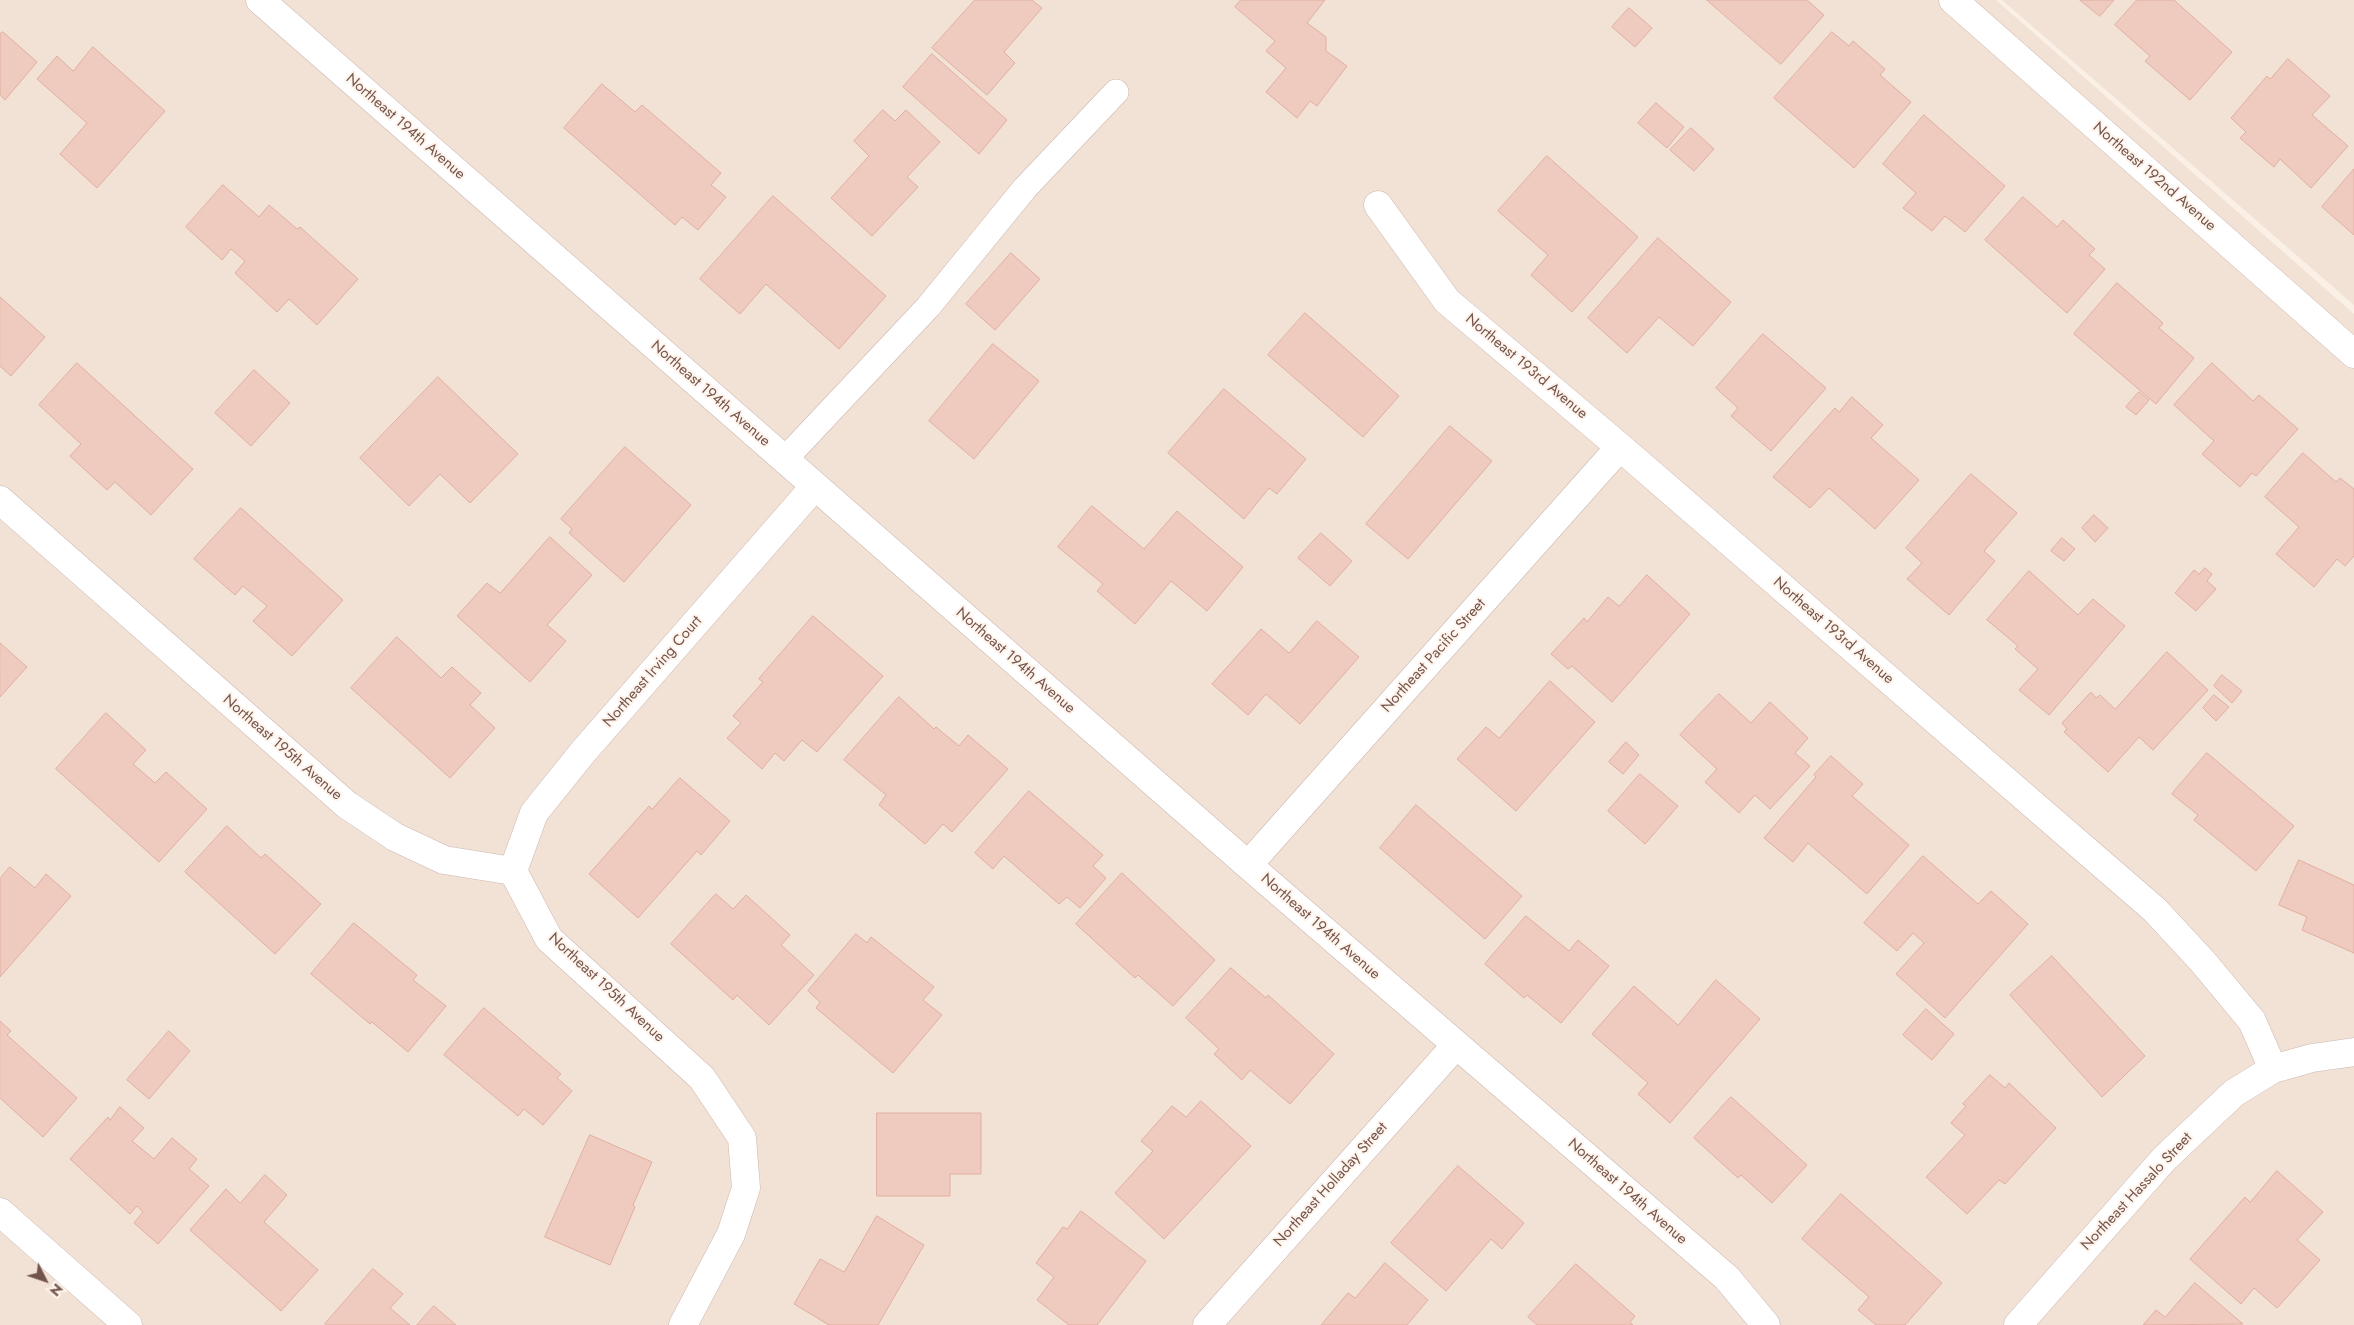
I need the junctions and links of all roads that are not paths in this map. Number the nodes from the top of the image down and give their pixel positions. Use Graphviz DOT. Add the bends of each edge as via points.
graph roads {
  1 [pos="260,0"];
  2 [pos="1953,0"];
  3 [pos="1116,92"];
  4 [pos="1378,205"];
  5 [pos="2354,354"];
  6 [pos="1620,447"];
  7 [pos="785,459"];
  8 [pos="815,486"];
  9 [pos="0,500"];
  10 [pos="1248,865"];
  11 [pos="513,871"];
  12 [pos="1456,1045"];
  13 [pos="2354,1052"];
  14 [pos="2273,1069"];
  15 [pos="0,1212"];
  16 [pos="128,1325"];
  17 [pos="683,1325"];
  18 [pos="1207,1325"];
  19 [pos="1766,1325"];
  20 [pos="2018,1325"];
  1 -- 7 [label="street, Northeast 194th Avenue"];
  2 -- 5 [label="street, Northeast 192nd Avenue"];
  3 -- 7 [label="lane" via="1025,188 928,307"];
  4 -- 6 [label="street, Northeast 193rd Avenue" via="1446,300"];
  6 -- 10 [label="street, Northeast Pacific Street"];
  6 -- 14 [label="street, Northeast 193rd Avenue" via="2155,910 2252,1021"];
  7 -- 8 [label="street, Northeast 194th Avenue"];
  8 -- 10 [label="street, Northeast 194th Avenue"];
  8 -- 11 [label="street, Northeast Irving Court" via="583,752 534,813"];
  9 -- 11 [label="street, Northeast 195th Avenue" via="347,805 395,837 444,860"];
  10 -- 12 [label="street, Northeast 194th Avenue"];
  11 -- 17 [label="street, Northeast 195th Avenue" via="549,939 702,1078 742,1138 746,1188 731,1234"];
  12 -- 18 [label="street, Northeast Holladay Street"];
  12 -- 19 [label="street, Northeast 194th Avenue" via="1726,1278"];
  13 -- 14 [label="street, Northeast Hassalo Street" via="2312,1058"];
  14 -- 20 [label="street, Northeast Hassalo Street" via="2234,1093 2164,1159"];
  15 -- 16 [label="street"];
}
